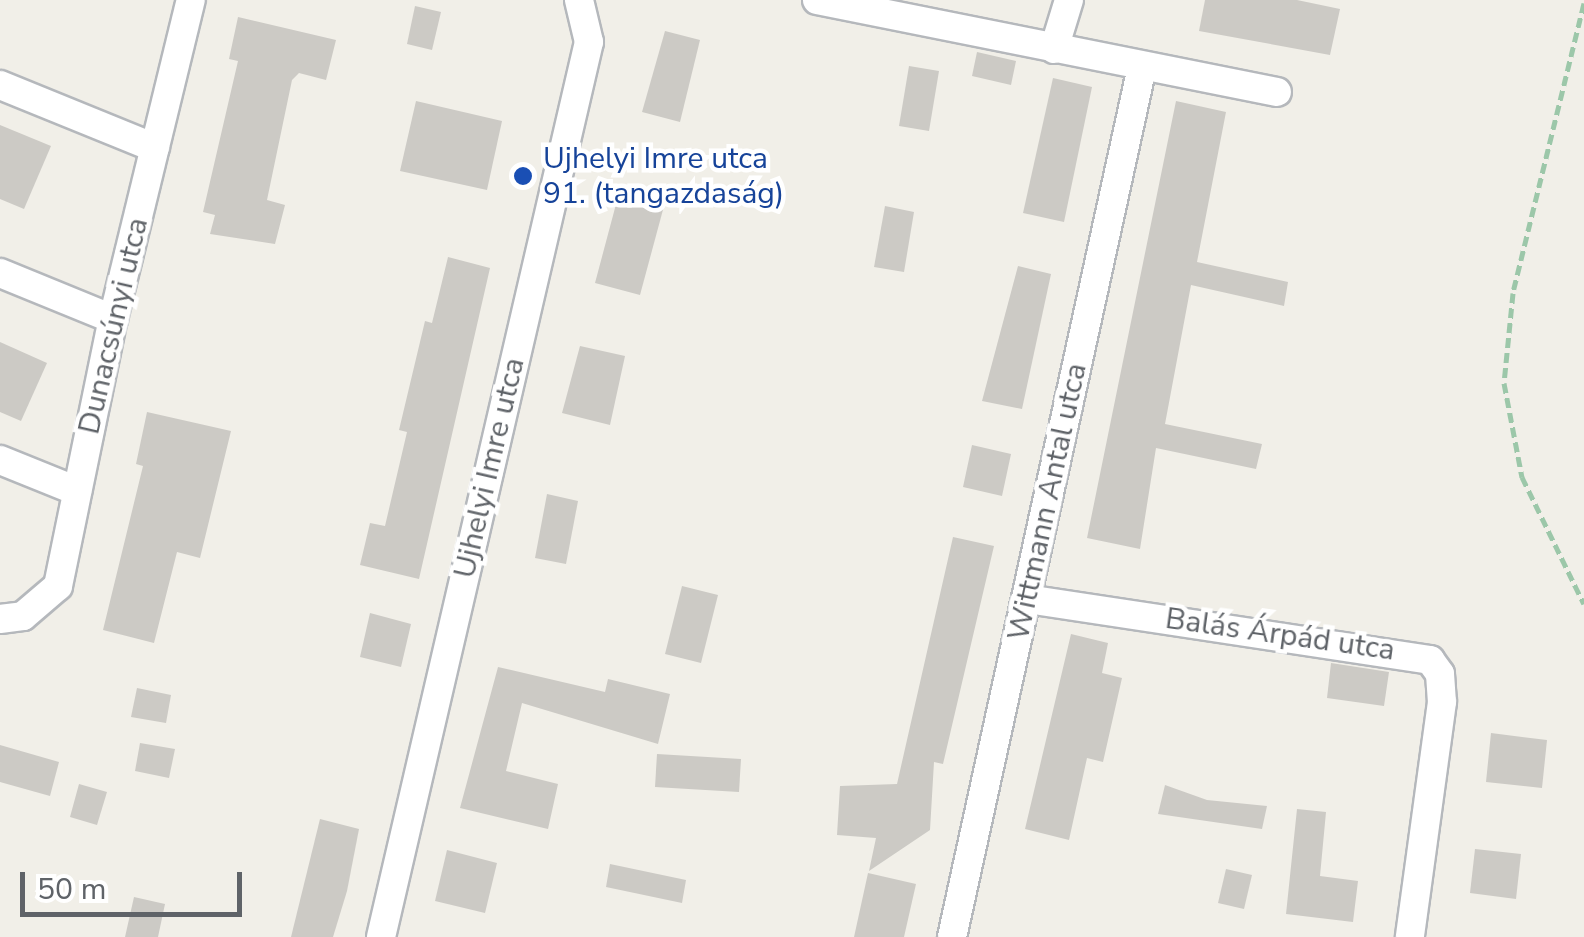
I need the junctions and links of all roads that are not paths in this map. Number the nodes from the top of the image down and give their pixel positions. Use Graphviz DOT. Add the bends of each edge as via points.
graph roads {
  1 [pos="191,0"];
  2 [pos="579,0"];
  3 [pos="817,0"];
  4 [pos="1069,0"];
  5 [pos="1054,48"];
  6 [pos="1142,67"];
  7 [pos="0,85"];
  8 [pos="1277,92"];
  9 [pos="155,148"];
  10 [pos="0,274"];
  11 [pos="113,320"];
  12 [pos="0,460"];
  13 [pos="78,491"];
  14 [pos="1026,599"];
  15 [pos="0,619"];
  16 [pos="381,937"];
  17 [pos="952,937"];
  18 [pos="1410,937"];
  1 -- 9 [label="street, Dunacsúnyi utca"];
  2 -- 16 [label="street, Ujhelyi Imre utca" via="589,42"];
  3 -- 5 [label="street"];
  4 -- 5 [label="street"];
  5 -- 6 [label="street"];
  6 -- 8 [label="street"];
  6 -- 14 [label="street, Wittmann Antal utca"];
  7 -- 9 [label="street"];
  9 -- 11 [label="street, Dunacsúnyi utca"];
  10 -- 11 [label="street"];
  11 -- 13 [label="street, Dunacsúnyi utca"];
  12 -- 13 [label="street"];
  13 -- 15 [label="street, Dunacsúnyi utca" via="58,586 23,616"];
  14 -- 17 [label="street, Wittmann Antal utca"];
  14 -- 18 [label="street, Balás Árpád utca" via="1430,660 1440,674 1442,702"];
}
